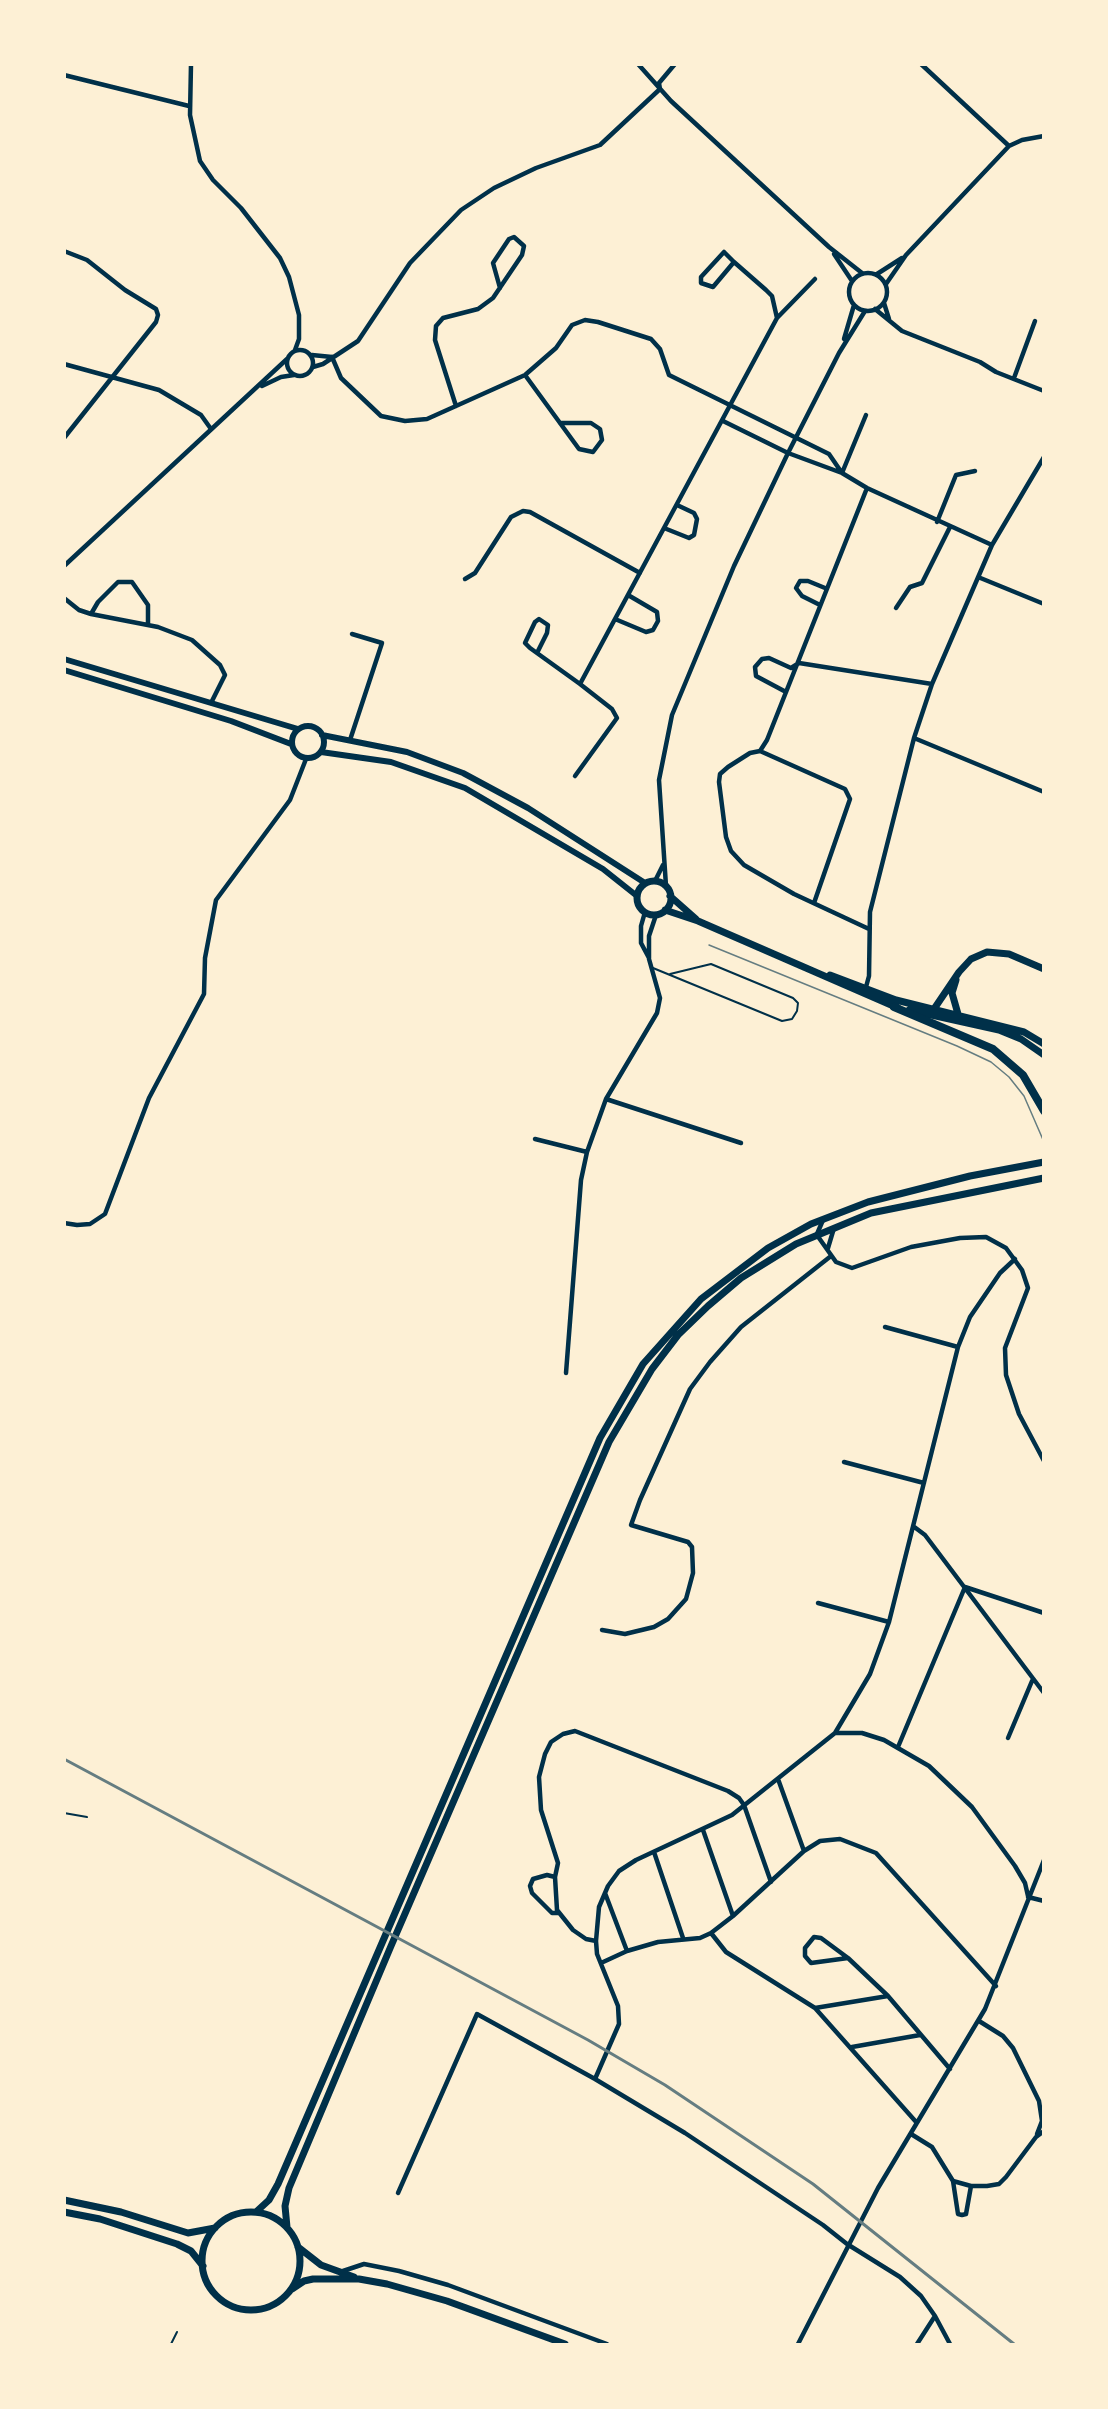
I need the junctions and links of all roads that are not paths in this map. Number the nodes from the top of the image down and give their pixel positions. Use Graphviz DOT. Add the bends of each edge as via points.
graph roads {
  1 [pos="191,64"];
  2 [pos="638,64"];
  3 [pos="675,64"];
  4 [pos="921,64"];
  5 [pos="64,75"];
  6 [pos="660,89"];
  7 [pos="189,106"];
  8 [pos="1044,136"];
  9 [pos="1009,146"];
  10 [pos="829,247"];
  11 [pos="64,250"];
  12 [pos="906,255"];
  13 [pos="734,262"];
  14 [pos="862,273"];
  15 [pos="877,274"];
  16 [pos="814,279"];
  17 [pos="852,281"];
  18 [pos="886,284"];
  19 [pos="500,288"];
  20 [pos="884,303"];
  21 [pos="854,305"];
  22 [pos="875,309"];
  23 [pos="865,311"];
  24 [pos="777,318"];
  25 [pos="889,319"];
  26 [pos="1035,321"];
  27 [pos="299,339"];
  28 [pos="295,350"];
  29 [pos="305,350"];
  30 [pos="838,353"];
  31 [pos="312,354"];
  32 [pos="332,357"];
  33 [pos="287,359"];
  34 [pos="64,364"];
  35 [pos="313,368"];
  36 [pos="294,375"];
  37 [pos="525,375"];
  38 [pos="113,377"];
  39 [pos="1014,378"];
  40 [pos="256,388"];
  41 [pos="1044,391"];
  42 [pos="456,406"];
  43 [pos="730,407"];
  44 [pos="866,415"];
  45 [pos="723,421"];
  46 [pos="560,423"];
  47 [pos="211,429"];
  48 [pos="64,438"];
  49 [pos="795,438"];
  50 [pos="788,453"];
  51 [pos="1044,457"];
  52 [pos="975,471"];
  53 [pos="842,473"];
  54 [pos="867,488"];
  55 [pos="677,505"];
  56 [pos="937,522"];
  57 [pos="950,526"];
  58 [pos="664,528"];
  59 [pos="992,545"];
  60 [pos="64,566"];
  61 [pos="640,573"];
  62 [pos="978,577"];
  63 [pos="465,579"];
  64 [pos="825,588"];
  65 [pos="628,595"];
  66 [pos="64,598"];
  67 [pos="1044,604"];
  68 [pos="820,605"];
  69 [pos="896,608"];
  70 [pos="91,614"];
  71 [pos="615,619"];
  72 [pos="148,625"];
  73 [pos="352,634"];
  74 [pos="537,653"];
  75 [pos="64,658"];
  76 [pos="799,663"];
  77 [pos="64,670"];
  78 [pos="580,684"];
  79 [pos="932,684"];
  80 [pos="786,693"];
  81 [pos="211,703"];
  82 [pos="251,716"];
  83 [pos="247,727"];
  84 [pos="298,729"];
  85 [pos="322,735"];
  86 [pos="914,738"];
  87 [pos="350,740"];
  88 [pos="291,744"];
  89 [pos="760,751"];
  90 [pos="321,752"];
  91 [pos="306,759"];
  92 [pos="575,776"];
  93 [pos="1044,792"];
  94 [pos="664,862"];
  95 [pos="655,881"];
  96 [pos="645,883"];
  97 [pos="666,886"];
  98 [pos="637,896"];
  99 [pos="670,896"];
  100 [pos="814,903"];
  101 [pos="665,910"];
  102 [pos="645,912"];
  103 [pos="656,915"];
  104 [pos="698,921"];
  105 [pos="869,929"];
  106 [pos="649,959"];
  107 [pos="802,966"];
  108 [pos="652,968"];
  109 [pos="1044,969"];
  110 [pos="959,972"];
  111 [pos="670,974"];
  112 [pos="866,987"];
  113 [pos="894,1007"];
  114 [pos="934,1009"];
  115 [pos="958,1014"];
  116 [pos="1044,1044"];
  117 [pos="1044,1055"];
  118 [pos="606,1099"];
  119 [pos="1044,1111"];
  120 [pos="535,1139"];
  121 [pos="741,1143"];
  122 [pos="587,1152"];
  123 [pos="1044,1162"];
  124 [pos="1044,1178"];
  125 [pos="824,1218"];
  126 [pos="64,1222"];
  127 [pos="835,1227"];
  128 [pos="817,1234"];
  129 [pos="828,1248"];
  130 [pos="831,1256"];
  131 [pos="1015,1259"];
  132 [pos="885,1327"];
  133 [pos="958,1347"];
  134 [pos="566,1373"];
  135 [pos="1044,1461"];
  136 [pos="844,1462"];
  137 [pos="924,1484"];
  138 [pos="913,1526"];
  139 [pos="965,1587"];
  140 [pos="818,1603"];
  141 [pos="1044,1613"];
  142 [pos="889,1622"];
  143 [pos="602,1630"];
  144 [pos="1032,1681"];
  145 [pos="1044,1693"];
  146 [pos="835,1733"];
  147 [pos="1008,1738"];
  148 [pos="898,1747"];
  149 [pos="778,1779"];
  150 [pos="744,1805"];
  151 [pos="64,1813"];
  152 [pos="87,1817"];
  153 [pos="703,1830"];
  154 [pos="804,1851"];
  155 [pos="654,1852"];
  156 [pos="1044,1860"];
  157 [pos="555,1877"];
  158 [pos="771,1882"];
  159 [pos="605,1893"];
  160 [pos="1028,1897"];
  161 [pos="1044,1901"];
  162 [pos="559,1913"];
  163 [pos="733,1916"];
  164 [pos="711,1933"];
  165 [pos="683,1938"];
  166 [pos="596,1941"];
  167 [pos="627,1951"];
  168 [pos="848,1958"];
  169 [pos="601,1963"];
  170 [pos="996,1986"];
  171 [pos="888,1996"];
  172 [pos="815,2008"];
  173 [pos="979,2021"];
  174 [pos="920,2035"];
  175 [pos="852,2048"];
  176 [pos="950,2069"];
  177 [pos="595,2079"];
  178 [pos="917,2123"];
  179 [pos="1044,2130"];
  180 [pos="910,2134"];
  181 [pos="1036,2137"];
  182 [pos="953,2181"];
  183 [pos="971,2186"];
  184 [pos="398,2193"];
  185 [pos="64,2200"];
  186 [pos="64,2212"];
  187 [pos="256,2212"];
  188 [pos="287,2227"];
  189 [pos="215,2228"];
  190 [pos="848,2244"];
  191 [pos="298,2247"];
  192 [pos="203,2266"];
  193 [pos="340,2272"];
  194 [pos="359,2279"];
  195 [pos="291,2290"];
  196 [pos="935,2316"];
  197 [pos="177,2332"];
  198 [pos="171,2344"];
  199 [pos="565,2344"];
  200 [pos="607,2344"];
  201 [pos="798,2344"];
  202 [pos="917,2344"];
  203 [pos="950,2344"];
  1 -- 7 [label="street"];
  2 -- 6 [label="street"];
  3 -- 6 [label="street" via="659,83"];
  4 -- 9 [label="street"];
  5 -- 7 [label="street"];
  6 -- 10 [label="street"];
  6 -- 32 [label="street" via="600,145 525,173 461,210 410,263 357,340"];
  7 -- 27 [label="street" via="200,161 280,258 289,277"];
  8 -- 9 [label="street"];
  9 -- 12 [label="street"];
  10 -- 14 [label="street"];
  10 -- 17 [label="street"];
  11 -- 38 [label="street" via="87,260 156,309 156,322"];
  12 -- 15 [label="street"];
  12 -- 18 [label="street"];
  13 -- 13 [label="street" via="713,287 701,283 701,277 724,252"];
  13 -- 24 [label="street" via="772,296"];
  14 -- 15 [label="street"];
  14 -- 17 [label="street"];
  15 -- 18 [label="street"];
  16 -- 24 [label="street"];
  17 -- 21 [label="street" via="849,294"];
  18 -- 20 [label="street"];
  19 -- 19 [label="street" via="522,255 524,246 514,237 493,263"];
  19 -- 42 [label="street" via="486,305 443,318 436,326 435,340"];
  20 -- 22 [label="street"];
  20 -- 25 [label="street"];
  21 -- 23 [label="street"];
  21 -- 30 [label="street"];
  22 -- 23 [label="street"];
  22 -- 25 [label="street"];
  23 -- 30 [label="street"];
  24 -- 43 [label="street"];
  25 -- 39 [label="street" via="902,331"];
  26 -- 39 [label="street"];
  27 -- 28 [label="street"];
  27 -- 29 [label="street"];
  28 -- 29 [label="street"];
  28 -- 33 [label="street"];
  29 -- 31 [label="street"];
  30 -- 49 [label="street"];
  31 -- 32 [label="street"];
  31 -- 35 [label="street"];
  32 -- 35 [label="street"];
  32 -- 42 [label="street" via="341,378 381,416 405,421 427,419"];
  33 -- 36 [label="street" via="288,369"];
  33 -- 40 [label="street"];
  34 -- 38 [label="street"];
  35 -- 36 [label="street" via="302,376"];
  36 -- 40 [label="street"];
  37 -- 42 [label="street"];
  37 -- 43 [label="street" via="556,348 572,325 598,322 651,339 660,349 669,375"];
  37 -- 46 [label="street"];
  38 -- 47 [label="street" via="159,390 201,416"];
  38 -- 48 [label="street"];
  39 -- 41 [label="street"];
  40 -- 47 [label="street"];
  43 -- 45 [label="street"];
  43 -- 49 [label="street"];
  44 -- 53 [label="street"];
  45 -- 50 [label="street"];
  45 -- 55 [label="street"];
  46 -- 46 [label="street" via="579,449 592,452 602,440 600,429 591,423"];
  47 -- 60 [label="street"];
  49 -- 50 [label="street"];
  49 -- 53 [label="street" via="829,454"];
  50 -- 53 [label="street"];
  50 -- 94 [label="street" via="734,566 672,715 659,780"];
  51 -- 59 [label="street"];
  52 -- 56 [label="street" via="956,475"];
  53 -- 54 [label="street"];
  54 -- 56 [label="street"];
  54 -- 64 [label="street"];
  55 -- 58 [label="street"];
  55 -- 58 [label="street" via="698,519 694,535 689,538"];
  56 -- 57 [label="street"];
  57 -- 59 [label="street"];
  57 -- 69 [label="street" via="922,583 910,587"];
  58 -- 61 [label="street"];
  59 -- 62 [label="street"];
  61 -- 63 [label="street" via="523,511 511,517 475,573"];
  61 -- 65 [label="street"];
  62 -- 67 [label="street"];
  62 -- 79 [label="street"];
  64 -- 68 [label="street"];
  64 -- 68 [label="street" via="800,581 796,588 802,596"];
  65 -- 71 [label="street"];
  65 -- 71 [label="street" via="657,612 658,621 653,630 646,632"];
  66 -- 70 [label="street"];
  68 -- 76 [label="street"];
  70 -- 72 [label="street"];
  70 -- 72 [label="street" via="118,582 132,582 148,605"];
  71 -- 78 [label="street"];
  72 -- 81 [label="street" via="192,640 220,665 225,675"];
  73 -- 87 [label="street" via="382,643"];
  74 -- 74 [label="street" via="525,643 539,619 548,625"];
  74 -- 78 [label="street"];
  75 -- 81 [label="street"];
  76 -- 79 [label="street"];
  76 -- 80 [label="street"];
  76 -- 80 [label="street" via="791,668 769,658 762,659 756,667 756,676"];
  77 -- 83 [label="street"];
  78 -- 92 [label="street" via="612,709 617,718"];
  79 -- 86 [label="street"];
  80 -- 89 [label="street"];
  81 -- 82 [label="street"];
  82 -- 83 [label="street"];
  82 -- 84 [label="street"];
  83 -- 88 [label="street"];
  84 -- 85 [label="street" via="311,726"];
  84 -- 88 [label="street"];
  85 -- 87 [label="street"];
  85 -- 90 [label="street"];
  86 -- 93 [label="street"];
  86 -- 105 [label="street"];
  87 -- 96 [label="street" via="407,752 463,772 528,808"];
  88 -- 91 [label="street" via="296,754"];
  89 -- 100 [label="street" via="845,789 850,799"];
  89 -- 100 [label="street" via="750,753 720,774 729,844 744,865"];
  90 -- 91 [label="street"];
  90 -- 98 [label="street" via="391,762 465,788 603,869"];
  91 -- 126 [label="street" via="290,800 216,900 205,958 204,994 149,1098 105,1214 90,1224"];
  94 -- 95 [label="street"];
  94 -- 97 [label="street"];
  95 -- 96 [label="main road"];
  95 -- 97 [label="main road"];
  96 -- 98 [label="main road"];
  97 -- 99 [label="main road"];
  98 -- 102 [label="main road"];
  99 -- 101 [label="main road"];
  99 -- 104 [label="main road"];
  100 -- 105 [label="street"];
  101 -- 103 [label="main road"];
  101 -- 104 [label="main road"];
  102 -- 103 [label="main road"];
  102 -- 106 [label="street" via="641,943"];
  103 -- 106 [label="street" via="649,936"];
  104 -- 107 [label="main road"];
  105 -- 112 [label="street"];
  106 -- 108 [label="street"];
  107 -- 112 [label="main road"];
  107 -- 113 [label="main road"];
  108 -- 111 [label="lane"];
  108 -- 118 [label="street" via="660,998 657,1013"];
  109 -- 110 [label="main road" via="1009,954 987,952 971,958"];
  110 -- 114 [label="main road"];
  110 -- 115 [label="main road" via="952,993"];
  111 -- 111 [label="lane" via="782,1021 792,1019 797,1011 798,1003 793,998 711,964"];
  112 -- 114 [label="main road" via="896,1000"];
  113 -- 117 [label="main road" via="999,1030"];
  113 -- 119 [label="highway" via="993,1049 1023,1075"];
  114 -- 115 [label="main road"];
  115 -- 116 [label="main road" via="1024,1032"];
  118 -- 121 [label="street"];
  118 -- 122 [label="street"];
  120 -- 122 [label="street"];
  122 -- 134 [label="street" via="576,1227"];
  123 -- 125 [label="main road" via="970,1176"];
  124 -- 127 [label="main road" via="871,1213"];
  125 -- 128 [label="street"];
  125 -- 187 [label="main road" via="768,1248 701,1299 644,1364 620,1400 577,1491 278,2184"];
  127 -- 128 [label="main road"];
  127 -- 129 [label="street"];
  128 -- 129 [label="street"];
  128 -- 188 [label="main road" via="741,1278 708,1306 672,1344 628,1404 590,1484 289,2188 285,2206"];
  129 -- 130 [label="street"];
  130 -- 131 [label="street" via="842,1266 852,1268 911,1247 960,1238 986,1238 1001,1244"];
  130 -- 143 [label="street" via="741,1328 710,1362 690,1389 668,1436 631,1525 688,1542 692,1547 693,1574 686,1599 668,1619 654,1627 626,1634"];
  131 -- 133 [label="street" via="1000,1273 975,1310"];
  131 -- 135 [label="street" via="1028,1280 1028,1288 1005,1348 1006,1375 1019,1414"];
  132 -- 133 [label="street"];
  133 -- 137 [label="street"];
  136 -- 137 [label="street"];
  137 -- 138 [label="street"];
  138 -- 139 [label="street" via="926,1535"];
  138 -- 142 [label="street"];
  139 -- 141 [label="street"];
  139 -- 144 [label="street"];
  139 -- 148 [label="street"];
  140 -- 142 [label="street"];
  142 -- 146 [label="street" via="870,1674"];
  144 -- 145 [label="street"];
  144 -- 147 [label="street"];
  146 -- 148 [label="street" via="862,1733"];
  146 -- 149 [label="street"];
  148 -- 160 [label="street" via="929,1766 972,1807 1015,1866"];
  149 -- 150 [label="street"];
  149 -- 154 [label="street"];
  150 -- 153 [label="street"];
  150 -- 157 [label="street" via="728,1791 651,1763 631,1751 575,1731 564,1734 551,1742 545,1754 539,1786 541,1810 558,1863"];
  150 -- 158 [label="street"];
  151 -- 152 [label="lane"];
  153 -- 155 [label="street"];
  153 -- 163 [label="street"];
  154 -- 158 [label="street"];
  154 -- 170 [label="street" via="820,1841 840,1839 876,1853"];
  155 -- 159 [label="street" via="619,1871"];
  155 -- 165 [label="street"];
  156 -- 160 [label="street"];
  157 -- 162 [label="street"];
  157 -- 162 [label="street" via="536,1878 530,1886 546,1909"];
  158 -- 163 [label="street"];
  159 -- 166 [label="street" via="599,1907"];
  159 -- 167 [label="street"];
  160 -- 161 [label="street"];
  160 -- 170 [label="street"];
  162 -- 166 [label="street" via="573,1930"];
  163 -- 164 [label="street"];
  164 -- 165 [label="street"];
  164 -- 172 [label="street" via="726,1952"];
  165 -- 167 [label="street"];
  166 -- 169 [label="street"];
  167 -- 169 [label="street"];
  168 -- 168 [label="street" via="811,1963 805,1948 814,1937 821,1938"];
  168 -- 171 [label="street"];
  169 -- 177 [label="street" via="618,2006 619,2024"];
  170 -- 173 [label="street"];
  171 -- 172 [label="street"];
  171 -- 174 [label="street"];
  172 -- 175 [label="street"];
  173 -- 176 [label="street"];
  173 -- 181 [label="street" via="1003,2036 1013,2048 1034,2090 1042,2110"];
  174 -- 175 [label="street"];
  174 -- 176 [label="street"];
  175 -- 178 [label="street"];
  176 -- 178 [label="street"];
  177 -- 184 [label="street" via="477,2014"];
  177 -- 190 [label="street" via="743,2171"];
  178 -- 180 [label="street"];
  179 -- 181 [label="street"];
  180 -- 182 [label="street" via="932,2147"];
  180 -- 190 [label="street"];
  181 -- 183 [label="street" via="999,2184"];
  182 -- 183 [label="street"];
  182 -- 183 [label="street" via="958,2214 966,2214"];
  185 -- 189 [label="main road" via="122,2212 188,2233"];
  186 -- 192 [label="main road" via="100,2218 177,2244 191,2251"];
  187 -- 188 [label="main road"];
  187 -- 189 [label="main road" via="227,2218"];
  188 -- 191 [label="main road"];
  189 -- 192 [label="main road" via="205,2246"];
  190 -- 196 [label="street" via="900,2277"];
  190 -- 201 [label="street"];
  191 -- 193 [label="main road" via="321,2265"];
  191 -- 195 [label="main road" via="298,2276"];
  192 -- 195 [label="main road" via="214,2292 238,2308 268,2307"];
  193 -- 194 [label="main road"];
  193 -- 200 [label="street" via="364,2264 399,2271 448,2285"];
  194 -- 195 [label="main road" via="313,2279"];
  194 -- 199 [label="main road" via="418,2291"];
  196 -- 202 [label="street"];
  196 -- 203 [label="street"];
  197 -- 198 [label="lane"];
}
